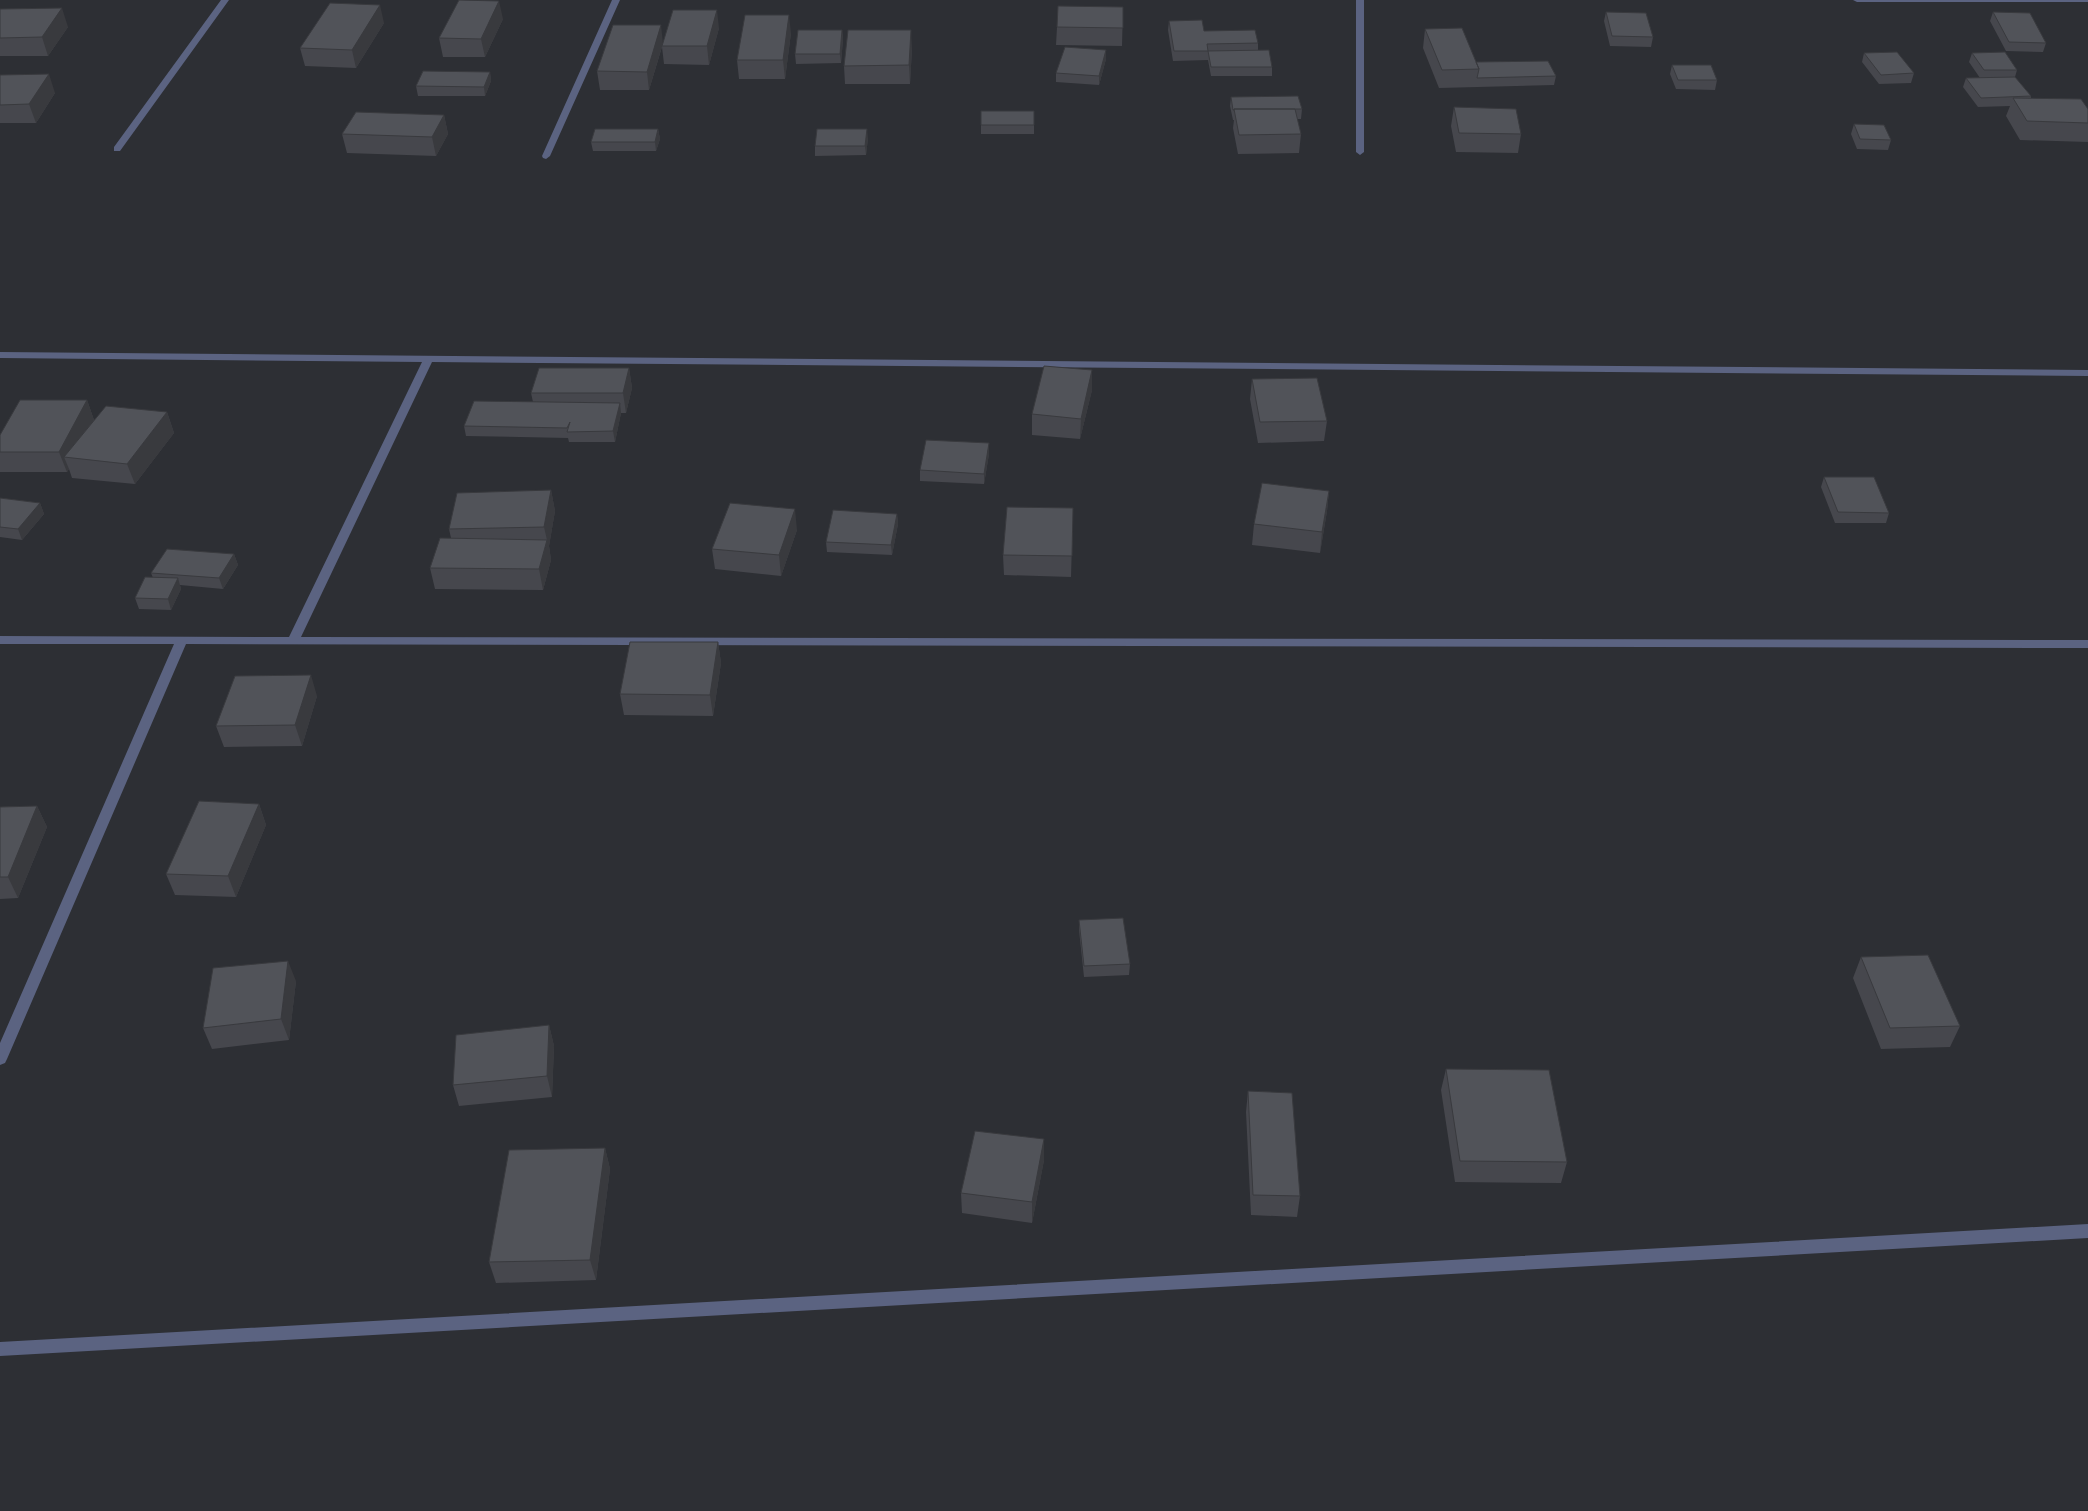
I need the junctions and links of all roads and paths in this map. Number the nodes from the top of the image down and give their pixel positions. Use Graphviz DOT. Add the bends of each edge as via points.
graph roads {
  1 [pos="225,0"];
  2 [pos="616,0"];
  3 [pos="1360,0"];
  4 [pos="1857,0"];
  5 [pos="2088,0"];
  6 [pos="117,149"];
  7 [pos="1360,152"];
  8 [pos="546,156"];
  9 [pos="0,355"];
  10 [pos="428,358"];
  11 [pos="2088,372"];
  12 [pos="294,639"];
  13 [pos="0,640"];
  14 [pos="182,640"];
  15 [pos="2088,644"];
  16 [pos="0,1059"];
  17 [pos="2088,1231"];
  18 [pos="0,1348"];
  1 -- 6 [label="street"];
  2 -- 8 [label="street"];
  3 -- 7 [label="street"];
  4 -- 5 [label="street"];
  9 -- 10 [label="street"];
  10 -- 11 [label="street"];
  10 -- 12 [label="street"];
  12 -- 14 [label="street"];
  12 -- 15 [label="street"];
  13 -- 14 [label="street"];
  14 -- 16 [label="street"];
  17 -- 18 [label="street"];
}
